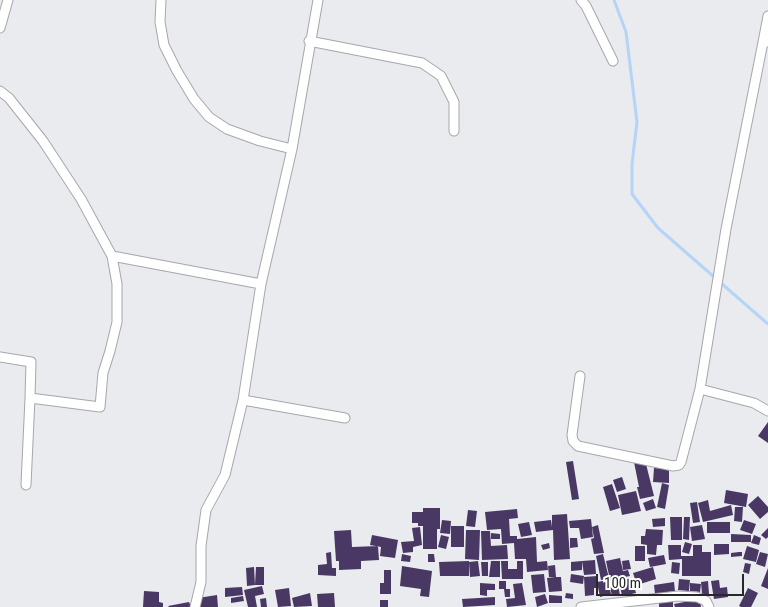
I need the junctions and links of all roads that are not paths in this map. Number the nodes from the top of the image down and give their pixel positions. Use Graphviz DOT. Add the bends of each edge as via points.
graph roads {
  1 [pos="8,0"];
  2 [pos="161,0"];
  3 [pos="318,0"];
  4 [pos="581,0"];
  5 [pos="768,16"];
  6 [pos="0,28"];
  7 [pos="766,40"];
  8 [pos="309,41"];
  9 [pos="613,61"];
  10 [pos="0,91"];
  11 [pos="454,131"];
  12 [pos="292,149"];
  13 [pos="112,256"];
  14 [pos="261,284"];
  15 [pos="0,357"];
  16 [pos="580,376"];
  17 [pos="700,389"];
  18 [pos="30,398"];
  19 [pos="242,400"];
  20 [pos="768,411"];
  21 [pos="346,418"];
  22 [pos="26,485"];
  23 [pos="195,607"];
  24 [pos="582,607"];
  25 [pos="709,607"];
  1 -- 6 [label="street"];
  2 -- 12 [label="street" via="164,45 176,71 209,117 227,130"];
  3 -- 8 [label="street"];
  4 -- 9 [label="street"];
  5 -- 7 [label="street"];
  7 -- 17 [label="street" via="726,229"];
  8 -- 11 [label="street" via="422,64 441,76 454,102"];
  8 -- 12 [label="street"];
  10 -- 13 [label="street" via="42,141 81,199"];
  12 -- 14 [label="street"];
  13 -- 14 [label="street"];
  13 -- 18 [label="street" via="117,284 117,322 103,373 100,407"];
  14 -- 19 [label="street"];
  15 -- 18 [label="street" via="31,362"];
  16 -- 17 [label="street" via="573,442 578,446 673,466 681,462"];
  17 -- 20 [label="street" via="754,403"];
  18 -- 22 [label="street"];
  19 -- 21 [label="street"];
  19 -- 23 [label="street" via="225,474 206,510 201,582"];
  24 -- 25 [label="street" via="678,596 697,597"];
}
